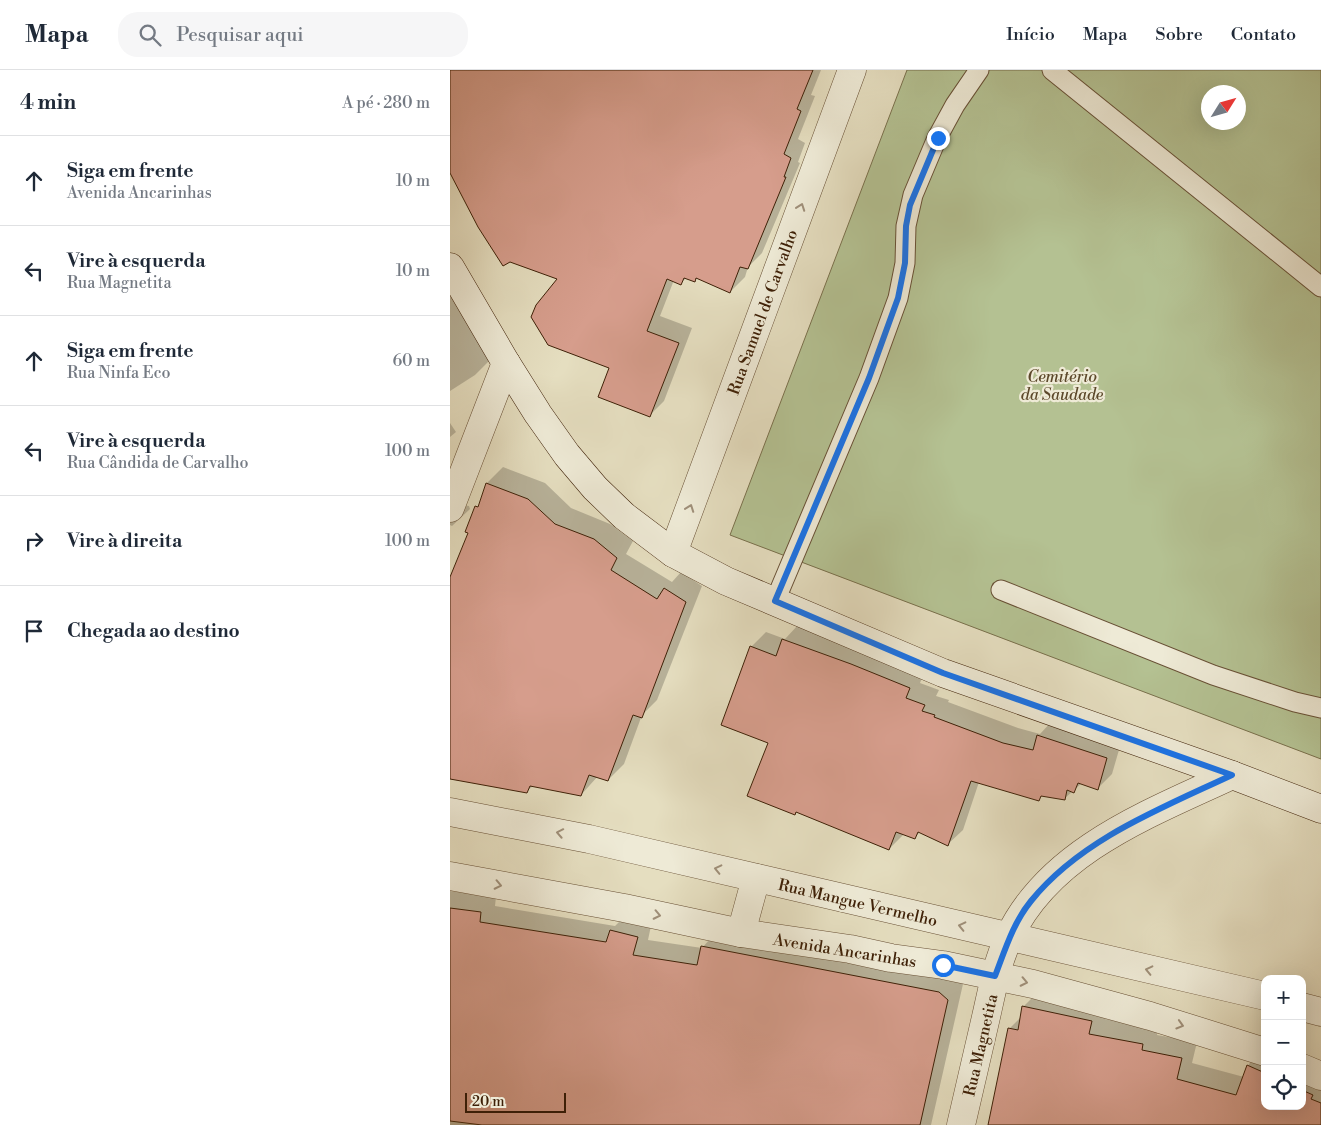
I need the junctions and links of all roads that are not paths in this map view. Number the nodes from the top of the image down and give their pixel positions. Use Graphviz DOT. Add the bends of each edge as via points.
graph roads {
  1 [pos="852,70"];
  2 [pos="979,70"];
  3 [pos="1052,70"];
  4 [pos="450,267"];
  5 [pos="1321,287"];
  6 [pos="506,363"];
  7 [pos="450,508"];
  8 [pos="673,553"];
  9 [pos="1001,590"];
  10 [pos="775,601"];
  11 [pos="1321,708"];
  12 [pos="1232,775"];
  13 [pos="1321,809"];
  14 [pos="450,812"];
  15 [pos="450,876"];
  16 [pos="756,878"];
  17 [pos="741,933"];
  18 [pos="1009,937"];
  19 [pos="995,976"];
  20 [pos="1261,995"];
  21 [pos="1306,1008"];
  22 [pos="1321,1012"];
  23 [pos="1261,1051"];
  24 [pos="1306,1070"];
  25 [pos="1321,1076"];
  26 [pos="961,1125"];
  8 -- 1 [label="street, Rua Samuel de Carvalho, one-way"];
  2 -- 10 [label="lane" via="955,105 913,195 898,298 869,378"];
  3 -- 5 [label="lane"];
  4 -- 6 [label="street"];
  6 -- 7 [label="street"];
  6 -- 8 [label="street" via="567,454 595,488 624,516"];
  8 -- 10 [label="street" via="726,581"];
  9 -- 11 [label="lane" via="1213,675"];
  10 -- 12 [label="street" via="943,673"];
  12 -- 13 [label="street"];
  12 -- 18 [label="street, Rua Magnetita" via="1119,830 1079,856 1030,902"];
  16 -- 14 [label="street, Rua Mangue Vermelho, one-way" via="589,839"];
  15 -- 17 [label="street, Avenida Ancarinhas, one-way"];
  16 -- 17 [label="street"];
  18 -- 16 [label="street, Rua Mangue Vermelho, one-way"];
  17 -- 19 [label="street, Avenida Ancarinhas"];
  18 -- 19 [label="street, Rua Magnetita"];
  20 -- 18 [label="street, Rua Mangue Vermelho, one-way"];
  19 -- 23 [label="street, Avenida Ancarinhas, one-way" via="1150,1016"];
  19 -- 26 [label="street, Rua Magnetita"];
  21 -- 22 [label="street"];
  24 -- 25 [label="street"];
}
